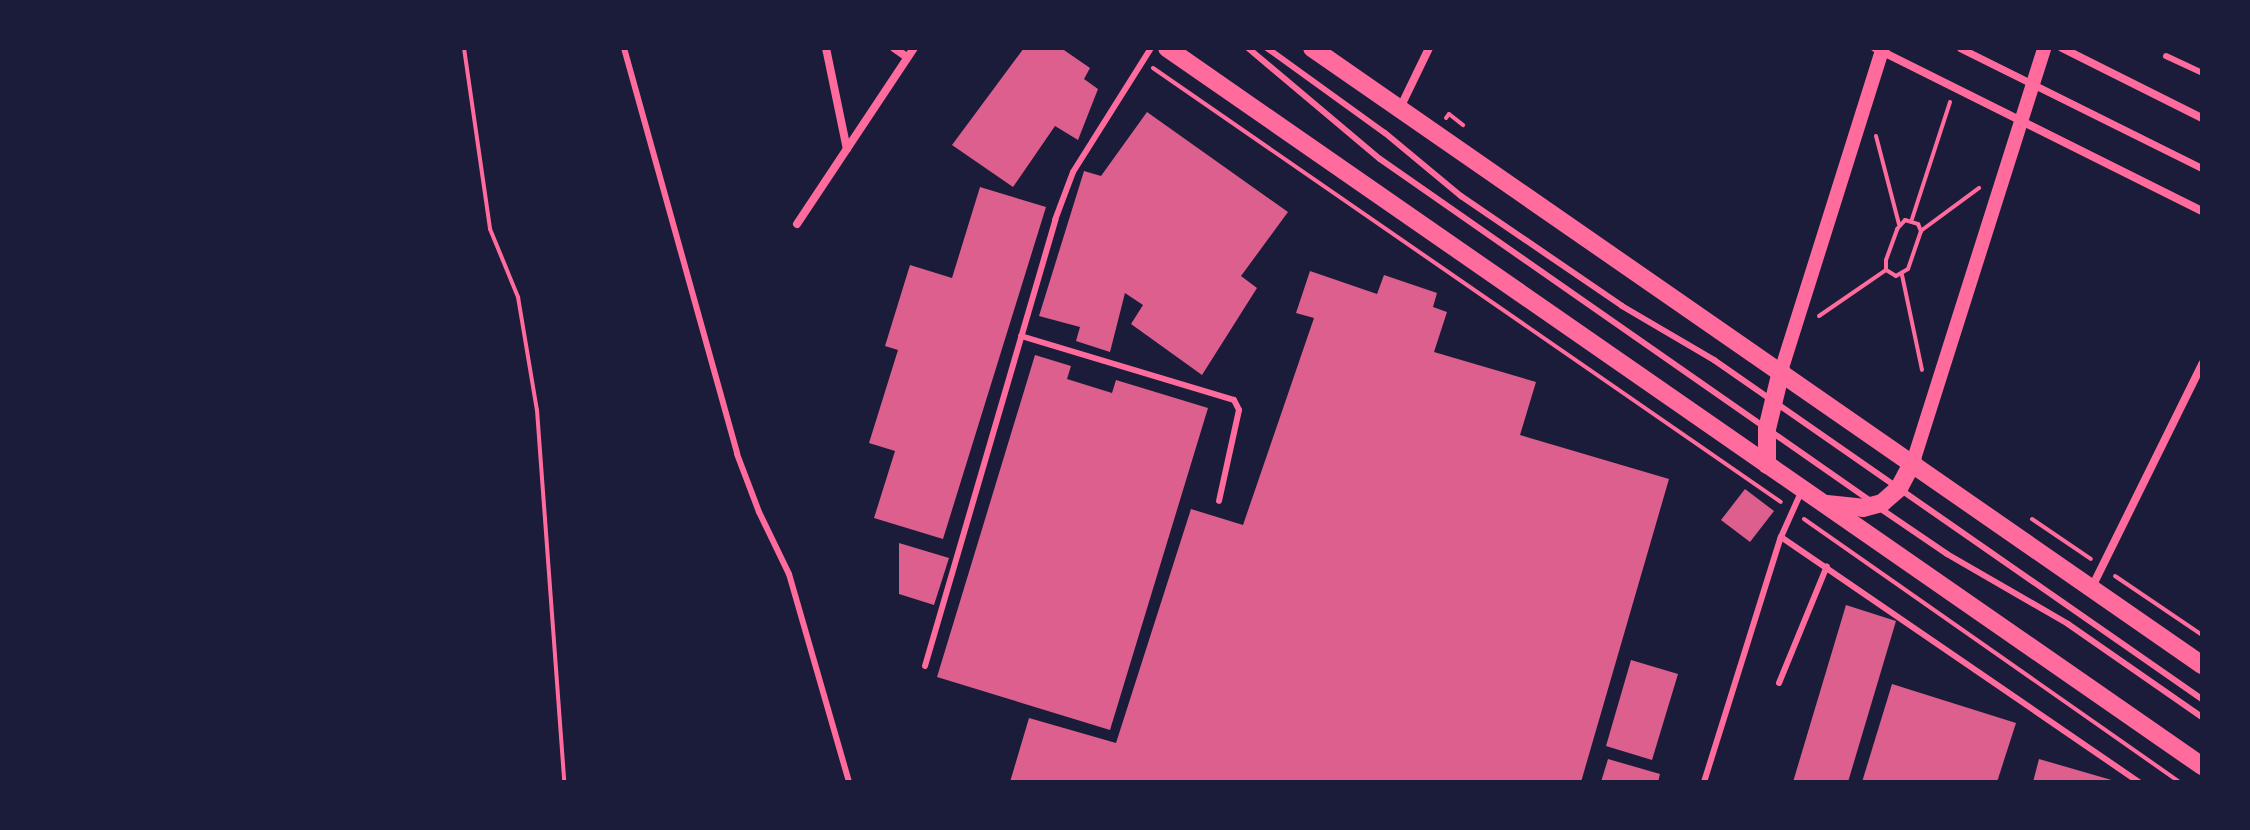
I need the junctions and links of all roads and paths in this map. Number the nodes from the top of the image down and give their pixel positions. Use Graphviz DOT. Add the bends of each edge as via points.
graph roads {
  1 [pos="464,48"];
  2 [pos="624,48"];
  3 [pos="826,48"];
  4 [pos="894,48"];
  5 [pos="914,48"];
  6 [pos="1151,48"];
  7 [pos="1167,48"];
  8 [pos="1248,48"];
  9 [pos="1267,48"];
  10 [pos="1312,48"];
  11 [pos="1429,48"];
  12 [pos="1960,48"];
  13 [pos="2044,48"];
  14 [pos="2062,48"];
  15 [pos="1880,49"];
  16 [pos="2166,56"];
  17 [pos="907,57"];
  18 [pos="1143,61"];
  19 [pos="2202,73"];
  20 [pos="2032,83"];
  21 [pos="1955,88"];
  22 [pos="1866,99"];
  23 [pos="1399,108"];
  24 [pos="2202,118"];
  25 [pos="2019,120"];
  26 [pos="847,150"];
  27 [pos="2202,168"];
  28 [pos="2004,170"];
  29 [pos="2202,211"];
  30 [pos="1912,220"];
  31 [pos="797,224"];
  32 [pos="1899,224"];
  33 [pos="1921,231"];
  34 [pos="1886,270"];
  35 [pos="1902,275"];
  36 [pos="1795,327"];
  37 [pos="1021,336"];
  38 [pos="2202,364"];
  39 [pos="1781,371"];
  40 [pos="1933,399"];
  41 [pos="1773,401"];
  42 [pos="1767,429"];
  43 [pos="1913,462"];
  44 [pos="1767,465"];
  45 [pos="1899,488"];
  46 [pos="1803,490"];
  47 [pos="1219,501"];
  48 [pos="1820,503"];
  49 [pos="1877,506"];
  50 [pos="1792,510"];
  51 [pos="1781,537"];
  52 [pos="1827,566"];
  53 [pos="2092,587"];
  54 [pos="2202,665"];
  55 [pos="925,666"];
  56 [pos="1779,683"];
  57 [pos="2202,699"];
  58 [pos="2202,717"];
  59 [pos="2202,766"];
  60 [pos="564,782"];
  61 [pos="849,782"];
  62 [pos="1704,782"];
  63 [pos="2139,782"];
  64 [pos="2180,782"];
  1 -- 60 [label="path" via="490,229 518,297 537,410"];
  2 -- 61 [label="lane" via="737,454 789,574"];
  3 -- 26 [label="street"];
  4 -- 17 [label="street"];
  5 -- 17 [label="street"];
  6 -- 18 [label="lane"];
  7 -- 44 [label="main road"];
  8 -- 42 [label="lane" via="1380,159"];
  9 -- 41 [label="lane" via="1461,196 1580,279"];
  10 -- 23 [label="main road"];
  11 -- 23 [label="street"];
  12 -- 20 [label="street"];
  13 -- 20 [label="street"];
  14 -- 24 [label="street"];
  15 -- 21 [label="street"];
  15 -- 22 [label="street"];
  16 -- 19 [label="lane"];
  17 -- 26 [label="street"];
  18 -- 37 [label="lane" via="1073,172"];
  18 -- 50 [label="path"];
  20 -- 25 [label="street"];
  20 -- 27 [label="street"];
  21 -- 25 [label="street"];
  21 -- 30 [label="path"];
  22 -- 32 [label="path"];
  22 -- 36 [label="street"];
  23 -- 39 [label="main road"];
  25 -- 28 [label="street"];
  25 -- 29 [label="street"];
  26 -- 31 [label="street"];
  28 -- 33 [label="path"];
  28 -- 40 [label="street"];
  30 -- 32 [label="path"];
  30 -- 33 [label="path"];
  32 -- 34 [label="path"];
  33 -- 35 [label="path"];
  34 -- 35 [label="path"];
  34 -- 36 [label="path"];
  35 -- 40 [label="path"];
  36 -- 39 [label="street"];
  37 -- 47 [label="lane" via="1234,400 1239,410"];
  37 -- 55 [label="lane"];
  38 -- 53 [label="street"];
  39 -- 41 [label="main road"];
  39 -- 43 [label="main road"];
  40 -- 43 [label="street"];
  41 -- 42 [label="main road"];
  41 -- 45 [label="lane"];
  42 -- 44 [label="main road"];
  42 -- 49 [label="lane"];
  43 -- 45 [label="main road"];
  43 -- 53 [label="main road"];
  44 -- 46 [label="main road"];
  45 -- 49 [label="main road"];
  45 -- 57 [label="lane"];
  46 -- 48 [label="main road"];
  46 -- 50 [label="lane"];
  48 -- 49 [label="main road"];
  48 -- 59 [label="main road"];
  49 -- 58 [label="lane" via="1947,554 2068,624"];
  50 -- 51 [label="lane"];
  50 -- 64 [label="path"];
  51 -- 52 [label="lane"];
  51 -- 62 [label="lane"];
  52 -- 56 [label="lane"];
  52 -- 63 [label="lane"];
  53 -- 54 [label="main road"];
}
